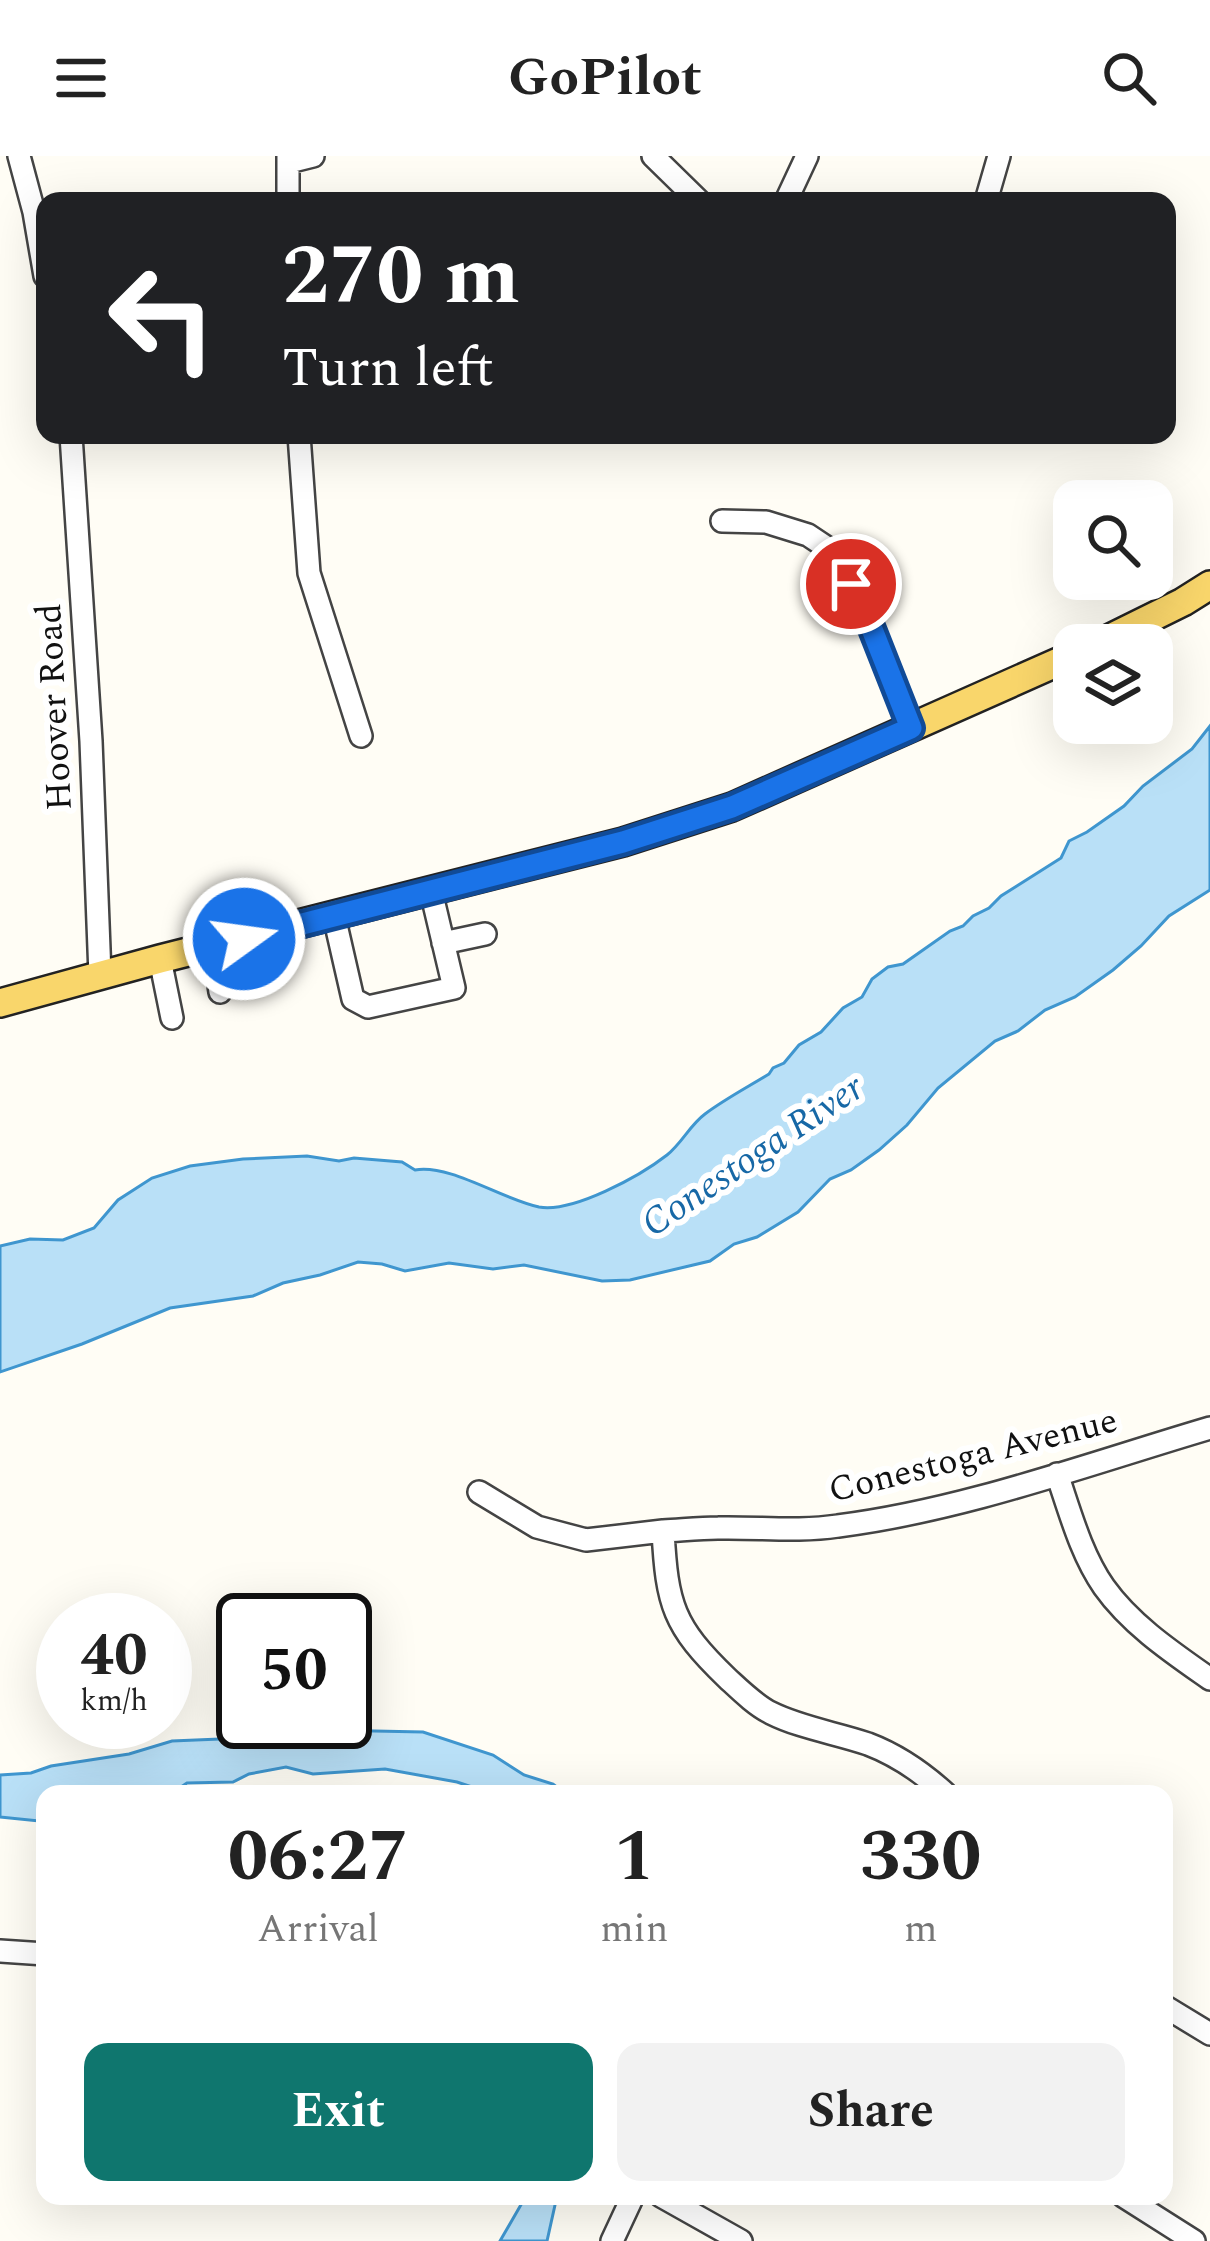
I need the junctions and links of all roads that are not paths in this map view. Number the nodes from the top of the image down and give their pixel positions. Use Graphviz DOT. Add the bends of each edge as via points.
graph roads {
  1 [pos="19,156"];
  2 [pos="313,156"];
  3 [pos="652,156"];
  4 [pos="807,156"];
  5 [pos="999,156"];
  6 [pos="289,159"];
  7 [pos="288,192"];
  8 [pos="690,192"];
  9 [pos="790,192"];
  10 [pos="989,192"];
  11 [pos="36,224"];
  12 [pos="72,444"];
  13 [pos="300,444"];
  14 [pos="722,521"];
  15 [pos="1210,585"];
  16 [pos="1138,624"];
  17 [pos="1053,664"];
  18 [pos="911,728"];
  19 [pos="361,736"];
  20 [pos="431,891"];
  21 [pos="334,916"];
  22 [pos="484,934"];
  23 [pos="443,943"];
  24 [pos="212,947"];
  25 [pos="160,959"];
  26 [pos="100,975"];
  27 [pos="220,992"];
  28 [pos="0,1003"];
  29 [pos="172,1018"];
  30 [pos="1210,1428"];
  31 [pos="1057,1474"];
  32 [pos="479,1492"];
  33 [pos="663,1531"];
  34 [pos="1210,1679"];
  35 [pos="934,1785"];
  36 [pos="0,1951"];
  37 [pos="36,1953"];
  38 [pos="1173,2011"];
  39 [pos="1210,2034"];
  40 [pos="630,2205"];
  41 [pos="677,2205"];
  42 [pos="1137,2205"];
  43 [pos="612,2241"];
  44 [pos="741,2241"];
  45 [pos="1194,2241"];
  1 -- 11 [label="street"];
  2 -- 6 [label="street"];
  3 -- 8 [label="street"];
  4 -- 9 [label="street"];
  5 -- 10 [label="street"];
  6 -- 7 [label="street"];
  12 -- 26 [label="street, Hoover Road"];
  13 -- 19 [label="street" via="309,573"];
  14 -- 18 [label="street" via="766,522 835,553"];
  15 -- 16 [label="main road"];
  17 -- 18 [label="main road"];
  18 -- 20 [label="main road" via="732,807"];
  20 -- 21 [label="main road"];
  20 -- 23 [label="street"];
  21 -- 23 [label="street" via="353,999 368,1007 454,988"];
  21 -- 24 [label="main road"];
  22 -- 23 [label="street"];
  24 -- 25 [label="main road"];
  24 -- 27 [label="street"];
  25 -- 26 [label="main road"];
  25 -- 29 [label="street"];
  26 -- 28 [label="main road"];
  30 -- 31 [label="street, Conestoga Avenue"];
  31 -- 33 [label="street, Conestoga Avenue" via="836,1527"];
  31 -- 34 [label="street" via="1104,1587"];
  32 -- 33 [label="street, Conestoga Avenue" via="537,1527 586,1540"];
  33 -- 35 [label="street" via="676,1618 739,1690 768,1712 900,1758"];
  36 -- 37 [label="street"];
  38 -- 39 [label="street"];
  40 -- 43 [label="street"];
  41 -- 44 [label="street"];
  42 -- 45 [label="street"];
}
